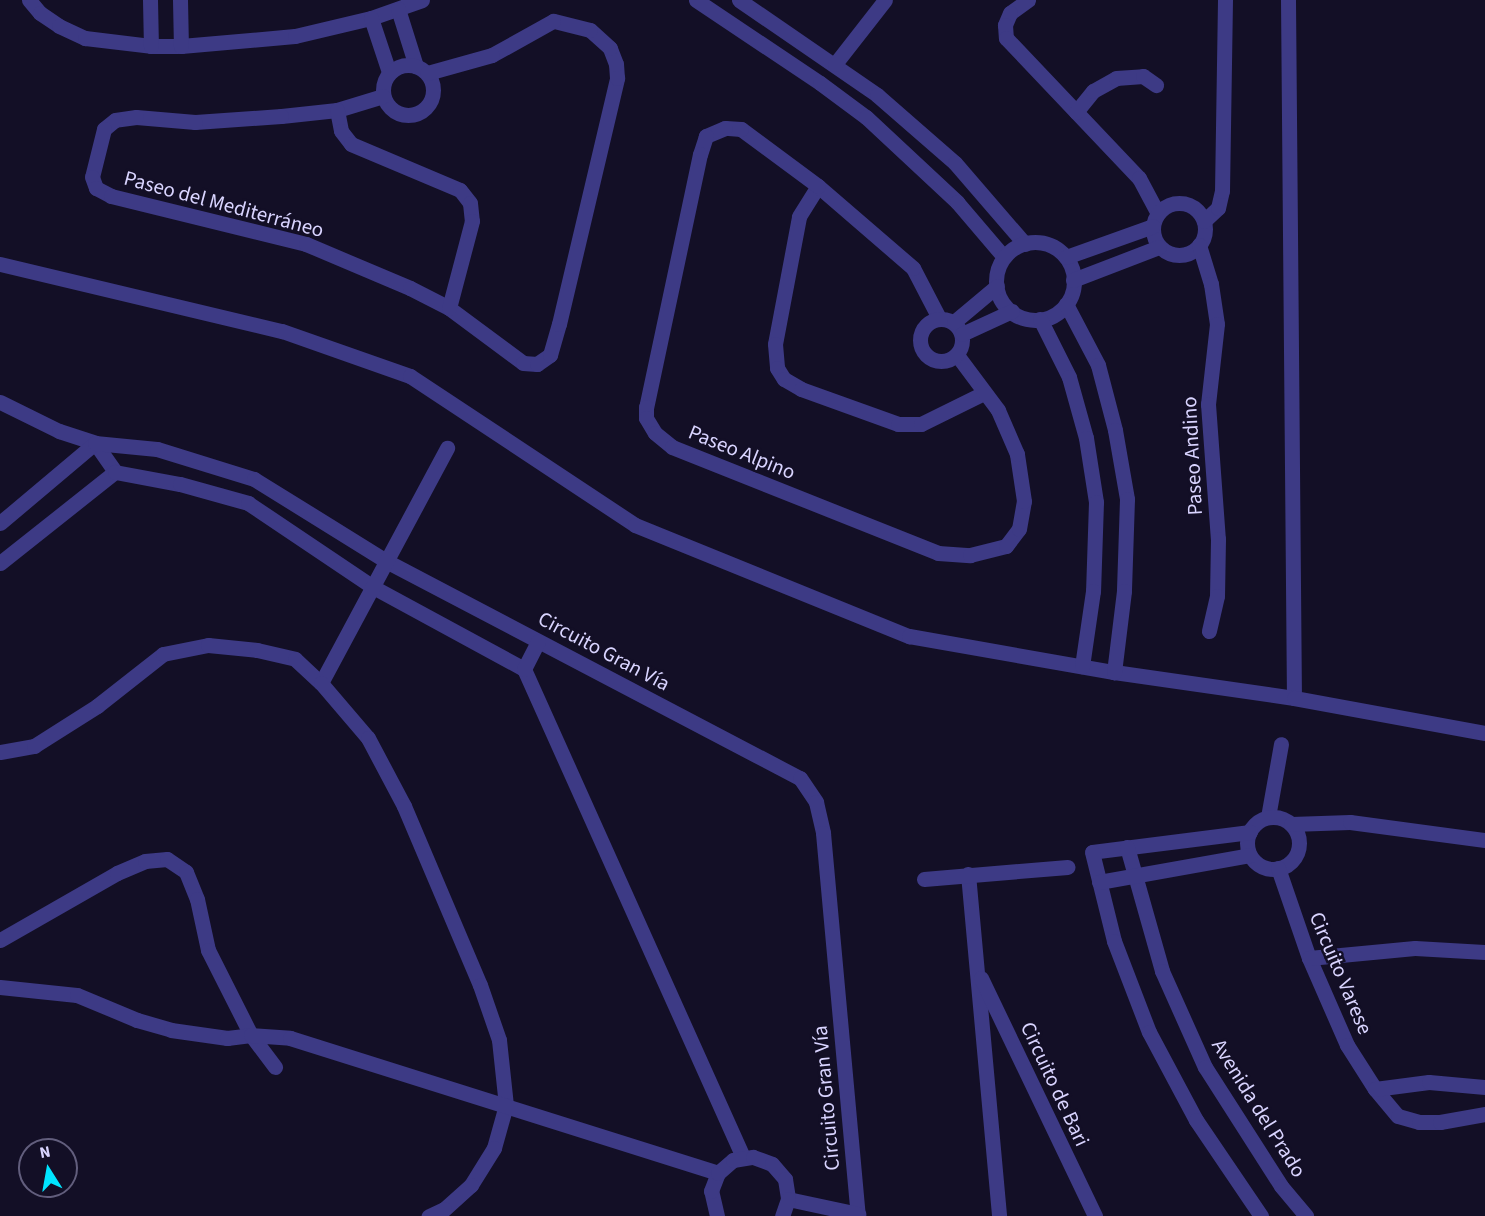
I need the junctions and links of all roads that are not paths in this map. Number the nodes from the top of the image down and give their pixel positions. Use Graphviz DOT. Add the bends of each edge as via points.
graph roads {
  1 [pos="29,0"];
  2 [pos="150,0"];
  3 [pos="180,0"];
  4 [pos="422,0"];
  5 [pos="696,0"];
  6 [pos="739,0"];
  7 [pos="885,0"];
  8 [pos="1028,0"];
  9 [pos="1225,0"];
  10 [pos="1288,0"];
  11 [pos="398,9"];
  12 [pos="371,18"];
  13 [pos="151,46"];
  14 [pos="181,46"];
  15 [pos="835,64"];
  16 [pos="421,69"];
  17 [pos="390,72"];
  18 [pos="1156,85"];
  19 [pos="383,96"];
  20 [pos="337,110"];
  21 [pos="1076,112"];
  22 [pos="818,186"];
  23 [pos="1155,219"];
  24 [pos="1204,221"];
  25 [pos="1025,243"];
  26 [pos="1199,244"];
  27 [pos="1159,247"];
  28 [pos="1004,257"];
  29 [pos="1066,257"];
  30 [pos="0,264"];
  31 [pos="1073,279"];
  32 [pos="997,286"];
  33 [pos="1066,304"];
  34 [pos="449,308"];
  35 [pos="1012,311"];
  36 [pos="1040,319"];
  37 [pos="952,325"];
  38 [pos="957,355"];
  39 [pos="984,393"];
  40 [pos="0,402"];
  41 [pos="95,443"];
  42 [pos="447,448"];
  43 [pos="115,472"];
  44 [pos="0,523"];
  45 [pos="388,562"];
  46 [pos="0,563"];
  47 [pos="373,587"];
  48 [pos="1209,631"];
  49 [pos="538,641"];
  50 [pos="1082,666"];
  51 [pos="524,669"];
  52 [pos="1114,672"];
  53 [pos="321,683"];
  54 [pos="1294,698"];
  55 [pos="1485,733"];
  56 [pos="1281,744"];
  57 [pos="0,752"];
  58 [pos="1268,817"];
  59 [pos="1291,824"];
  60 [pos="1250,832"];
  61 [pos="1485,840"];
  62 [pos="1127,847"];
  63 [pos="1250,855"];
  64 [pos="1067,867"];
  65 [pos="1278,868"];
  66 [pos="968,874"];
  67 [pos="1135,875"];
  68 [pos="924,879"];
  69 [pos="1099,882"];
  70 [pos="0,940"];
  71 [pos="1485,952"];
  72 [pos="1309,958"];
  73 [pos="976,970"];
  74 [pos="0,987"];
  75 [pos="251,1035"];
  76 [pos="275,1067"];
  77 [pos="1485,1087"];
  78 [pos="1375,1089"];
  79 [pos="506,1105"];
  80 [pos="1485,1114"];
  81 [pos="743,1157"];
  82 [pos="718,1173"];
  83 [pos="788,1199"];
  84 [pos="713,1214"];
  85 [pos="858,1215"];
  86 [pos="429,1216"];
  87 [pos="782,1216"];
  88 [pos="999,1216"];
  89 [pos="1095,1216"];
  90 [pos="1261,1216"];
  91 [pos="1306,1216"];
  1 -- 13 [label="street" via="59,26 86,38"];
  2 -- 13 [label="street"];
  3 -- 14 [label="street"];
  4 -- 11 [label="street"];
  5 -- 28 [label="street" via="866,117 957,202"];
  6 -- 15 [label="street"];
  7 -- 15 [label="street"];
  8 -- 21 [label="street" via="1010,13 1005,25 1006,38"];
  9 -- 24 [label="street, Paseo Andino" via="1222,190 1218,208"];
  10 -- 54 [label="street"];
  11 -- 12 [label="street"];
  11 -- 16 [label="street"];
  12 -- 14 [label="street" via="295,36"];
  12 -- 17 [label="street"];
  13 -- 14 [label="street"];
  15 -- 25 [label="street" via="955,163"];
  16 -- 17 [label="street, Paseo del Mediterráneo" via="397,66"];
  16 -- 19 [label="street" via="433,88 429,104 416,114 399,113"];
  16 -- 34 [label="street, Paseo del Mediterráneo" via="492,55 553,21 590,30 610,48 616,64 617,78 550,355 537,364 522,363"];
  17 -- 19 [label="street" via="382,87"];
  18 -- 21 [label="street" via="1143,76 1116,78 1094,91"];
  19 -- 20 [label="street, Paseo del Mediterráneo"];
  20 -- 34 [label="street" via="341,131 351,144 460,190 470,203 472,221"];
  20 -- 34 [label="street, Paseo del Mediterráneo" via="195,122 136,117 115,120 104,129 92,177 96,188 111,196 306,244"];
  21 -- 23 [label="street" via="1139,178"];
  22 -- 37 [label="street, Paseo Alpino" via="913,268"];
  22 -- 39 [label="street" via="799,217 775,344 777,368 784,379 801,389 898,424 921,423"];
  22 -- 39 [label="street, Paseo Alpino" via="741,129 725,128 706,136 646,407 646,418 655,433 672,447 938,553 970,555 1006,546 1019,529 1024,501 1017,454 998,410"];
  23 -- 24 [label="street" via="1164,207 1180,203 1195,208"];
  23 -- 27 [label="street" via="1154,239"];
  23 -- 29 [label="street"];
  24 -- 26 [label="street, Paseo Andino"];
  25 -- 28 [label="street"];
  25 -- 29 [label="street" via="1050,245"];
  26 -- 27 [label="street" via="1175,255"];
  26 -- 48 [label="street, Paseo Andino" via="1217,324 1208,404 1218,539 1217,596"];
  27 -- 31 [label="street"];
  28 -- 32 [label="street" via="996,276"];
  29 -- 31 [label="street"];
  30 -- 50 [label="street" via="282,331 410,376 635,525 909,636"];
  31 -- 33 [label="street"];
  32 -- 35 [label="street" via="1004,304"];
  32 -- 37 [label="street"];
  33 -- 36 [label="street"];
  33 -- 52 [label="street" via="1098,365 1115,430 1126,499 1124,591"];
  35 -- 36 [label="street"];
  35 -- 37 [label="street"];
  36 -- 50 [label="street" via="1069,377 1086,438 1096,502 1093,591"];
  37 -- 38 [label="street" via="963,342"];
  37 -- 38 [label="street" via="926,325 921,345 936,360"];
  38 -- 39 [label="street, Paseo Alpino"];
  40 -- 41 [label="street, Circuito Gran Vía" via="59,431"];
  41 -- 43 [label="street"];
  41 -- 44 [label="street"];
  41 -- 45 [label="street, Circuito Gran Vía" via="157,449 254,479"];
  42 -- 45 [label="street"];
  43 -- 46 [label="street"];
  43 -- 47 [label="street" via="180,484 248,503"];
  45 -- 47 [label="street"];
  45 -- 49 [label="street, Circuito Gran Vía"];
  47 -- 51 [label="street"];
  47 -- 53 [label="street"];
  49 -- 51 [label="street"];
  49 -- 85 [label="street, Circuito Gran Vía" via="800,778 816,802 823,833"];
  50 -- 52 [label="street"];
  51 -- 81 [label="street"];
  52 -- 54 [label="street"];
  53 -- 57 [label="street" via="294,659 257,650 208,645 163,654 97,706 34,746"];
  53 -- 79 [label="street" via="368,738 404,806 480,985 499,1040"];
  54 -- 55 [label="street"];
  56 -- 58 [label="street"];
  58 -- 59 [label="street"];
  58 -- 60 [label="street"];
  59 -- 61 [label="street" via="1350,822"];
  59 -- 65 [label="street" via="1299,838 1297,854"];
  60 -- 62 [label="street"];
  60 -- 63 [label="street"];
  62 -- 67 [label="street, Avenida del Prado"];
  62 -- 69 [label="street" via="1092,852"];
  63 -- 65 [label="street" via="1262,866"];
  63 -- 67 [label="street"];
  64 -- 66 [label="street"];
  65 -- 72 [label="street, Circuito Varese"];
  66 -- 68 [label="street"];
  66 -- 73 [label="street, Circuito de Bari"];
  67 -- 69 [label="street"];
  67 -- 91 [label="street, Avenida del Prado" via="1162,971 1205,1067 1281,1186"];
  69 -- 90 [label="street" via="1114,941 1149,1032 1196,1120"];
  70 -- 75 [label="street" via="117,873 145,861 167,859 186,872 197,899 208,950"];
  71 -- 72 [label="street" via="1415,948"];
  72 -- 78 [label="street, Circuito Varese" via="1347,1045"];
  73 -- 88 [label="street, Circuito de Bari"];
  73 -- 89 [label="street, Circuito de Bari"];
  74 -- 75 [label="street" via="77,995 171,1030 226,1038"];
  75 -- 76 [label="street"];
  75 -- 79 [label="street" via="290,1038"];
  77 -- 78 [label="street" via="1429,1082"];
  78 -- 80 [label="street, Circuito Varese" via="1398,1116 1419,1122"];
  79 -- 82 [label="street"];
  79 -- 86 [label="street" via="494,1148 471,1185 444,1209"];
  81 -- 82 [label="street"];
  81 -- 83 [label="street" via="763,1159 779,1170"];
  82 -- 84 [label="street" via="711,1191"];
  83 -- 85 [label="street"];
  83 -- 87 [label="street"];
}
